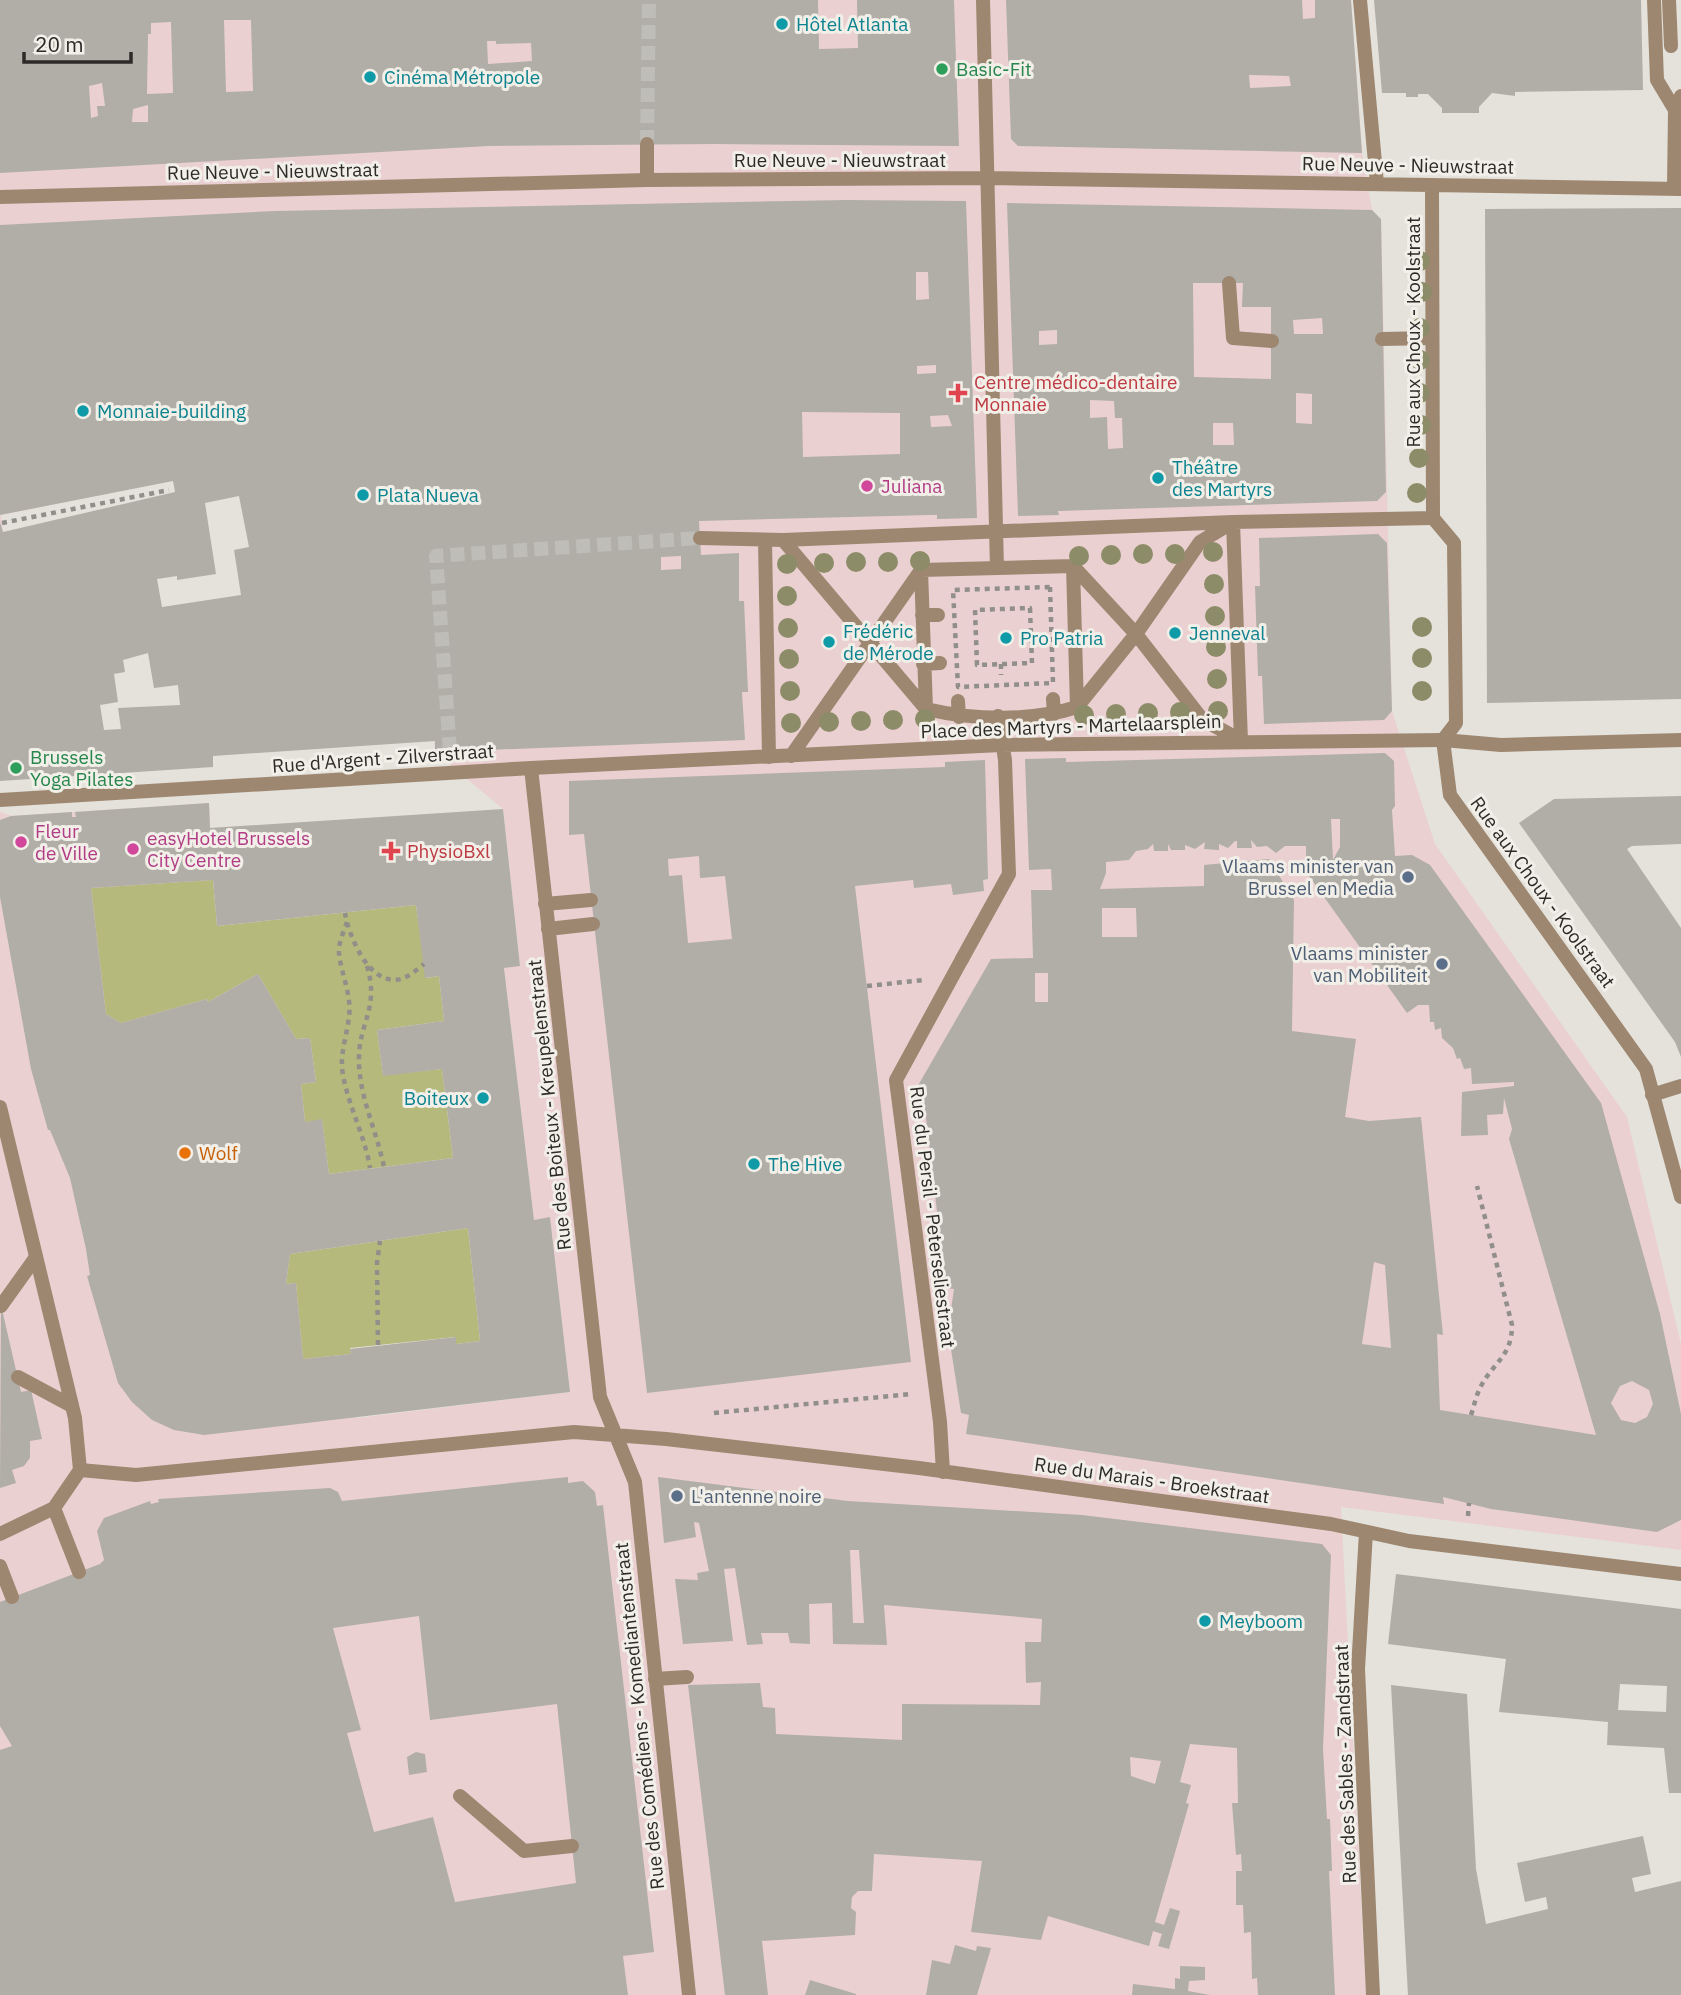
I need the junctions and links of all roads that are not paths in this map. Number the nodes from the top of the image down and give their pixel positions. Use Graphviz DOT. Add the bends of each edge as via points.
graph roads {
  1 [pos="983,0"];
  2 [pos="1360,0"];
  3 [pos="1654,0"];
  4 [pos="1670,0"];
  5 [pos="1671,46"];
  6 [pos="1681,96"];
  7 [pos="1675,110"];
  8 [pos="647,144"];
  9 [pos="988,178"];
  10 [pos="647,180"];
  11 [pos="1377,184"];
  12 [pos="1432,185"];
  13 [pos="1678,188"];
  14 [pos="0,197"];
  15 [pos="1228,283"];
  16 [pos="1432,338"];
  17 [pos="1382,339"];
  18 [pos="1272,341"];
  19 [pos="1433,518"];
  20 [pos="1233,522"];
  21 [pos="997,532"];
  22 [pos="700,538"];
  23 [pos="783,540"];
  24 [pos="765,541"];
  25 [pos="1073,566"];
  26 [pos="997,568"];
  27 [pos="921,570"];
  28 [pos="922,615"];
  29 [pos="938,615"];
  30 [pos="1136,634"];
  31 [pos="871,640"];
  32 [pos="940,663"];
  33 [pos="923,664"];
  34 [pos="1053,699"];
  35 [pos="958,701"];
  36 [pos="1077,707"];
  37 [pos="926,709"];
  38 [pos="1054,714"];
  39 [pos="998,716"];
  40 [pos="959,717"];
  41 [pos="1443,740"];
  42 [pos="1681,740"];
  43 [pos="1241,741"];
  44 [pos="1001,745"];
  45 [pos="791,756"];
  46 [pos="769,757"];
  47 [pos="530,768"];
  48 [pos="0,800"];
  49 [pos="591,900"];
  50 [pos="545,904"];
  51 [pos="593,924"];
  52 [pos="548,929"];
  53 [pos="1681,1086"];
  54 [pos="1652,1095"];
  55 [pos="0,1107"];
  56 [pos="1681,1197"];
  57 [pos="36,1257"];
  58 [pos="1,1306"];
  59 [pos="18,1377"];
  60 [pos="72,1406"];
  61 [pos="616,1435"];
  62 [pos="80,1470"];
  63 [pos="943,1472"];
  64 [pos="54,1508"];
  65 [pos="1366,1532"];
  66 [pos="0,1534"];
  67 [pos="0,1566"];
  68 [pos="79,1572"];
  69 [pos="1681,1574"];
  70 [pos="12,1597"];
  71 [pos="687,1677"];
  72 [pos="655,1679"];
  73 [pos="460,1796"];
  74 [pos="572,1846"];
  75 [pos="689,1995"];
  76 [pos="1373,1995"];
  1 -- 9 [label="street"];
  2 -- 11 [label="street"];
  3 -- 7 [label="street" via="1657,80"];
  4 -- 5 [label="street"];
  6 -- 7 [label="street"];
  7 -- 13 [label="street"];
  8 -- 10 [label="street"];
  9 -- 10 [label="street, Rue Neuve - Nieuwstraat"];
  9 -- 11 [label="street, Rue Neuve - Nieuwstraat"];
  9 -- 21 [label="street"];
  10 -- 14 [label="street, Rue Neuve - Nieuwstraat"];
  11 -- 12 [label="street, Rue Neuve - Nieuwstraat"];
  12 -- 13 [label="street, Rue Neuve - Nieuwstraat"];
  12 -- 16 [label="street, Rue aux Choux - Koolstraat"];
  15 -- 18 [label="street" via="1233,338"];
  16 -- 17 [label="street"];
  16 -- 19 [label="street, Rue aux Choux - Koolstraat"];
  19 -- 20 [label="street"];
  19 -- 41 [label="street" via="1454,543 1456,723"];
  20 -- 21 [label="street"];
  20 -- 30 [label="street" via="1200,542"];
  20 -- 43 [label="street, Place des Martyrs - Martelaarsplein"];
  21 -- 23 [label="street"];
  21 -- 26 [label="street"];
  22 -- 24 [label="street"];
  23 -- 24 [label="street"];
  23 -- 31 [label="street"];
  24 -- 46 [label="street"];
  25 -- 26 [label="street" via="1025,571"];
  25 -- 30 [label="street"];
  25 -- 36 [label="street" via="1069,611"];
  26 -- 27 [label="street"];
  27 -- 28 [label="street"];
  27 -- 31 [label="street"];
  28 -- 29 [label="street"];
  28 -- 33 [label="street"];
  30 -- 36 [label="street"];
  30 -- 43 [label="street" via="1202,719"];
  31 -- 37 [label="street"];
  31 -- 45 [label="street"];
  32 -- 33 [label="street"];
  33 -- 37 [label="street"];
  34 -- 38 [label="street"];
  35 -- 40 [label="street"];
  36 -- 38 [label="street"];
  37 -- 40 [label="street"];
  38 -- 39 [label="street" via="1030,710"];
  39 -- 40 [label="street" via="976,712"];
  39 -- 44 [label="street, Rue du Persil - Peterseliestraat"];
  41 -- 42 [label="street" via="1501,745"];
  41 -- 43 [label="street"];
  41 -- 54 [label="street, Rue aux Choux - Koolstraat" via="1450,795 1646,1069"];
  43 -- 44 [label="street, Place des Martyrs - Martelaarsplein"];
  44 -- 45 [label="street, Place des Martyrs - Martelaarsplein"];
  44 -- 63 [label="street, Rue du Persil - Peterseliestraat" via="1009,874 896,1080"];
  45 -- 46 [label="street, Place des Martyrs - Martelaarsplein"];
  46 -- 47 [label="street, Rue d'Argent - Zilverstraat"];
  47 -- 48 [label="street, Rue d'Argent - Zilverstraat"];
  47 -- 50 [label="street, Rue des Boiteux - Kreupelenstraat"];
  49 -- 50 [label="street"];
  50 -- 52 [label="street, Rue des Boiteux - Kreupelenstraat"];
  51 -- 52 [label="street"];
  52 -- 61 [label="street, Rue des Boiteux - Kreupelenstraat" via="600,1397"];
  53 -- 54 [label="street"];
  54 -- 56 [label="street, Rue aux Choux - Koolstraat"];
  55 -- 57 [label="street"];
  57 -- 58 [label="street"];
  57 -- 60 [label="street"];
  59 -- 60 [label="street"];
  60 -- 62 [label="street"];
  61 -- 62 [label="street, Rue du Marais - Broekstraat" via="574,1432 136,1475"];
  61 -- 63 [label="street, Rue du Marais - Broekstraat"];
  61 -- 72 [label="street, Rue des Comédiens - Komediantenstraat" via="635,1482"];
  62 -- 64 [label="street"];
  63 -- 65 [label="street, Rue du Marais - Broekstraat"];
  64 -- 66 [label="street"];
  64 -- 68 [label="street"];
  65 -- 69 [label="street, Rue du Marais - Broekstraat"];
  65 -- 76 [label="street, Rue des Sables - Zandstraat" via="1358,1669"];
  67 -- 70 [label="street"];
  71 -- 72 [label="street"];
  72 -- 75 [label="street, Rue des Comédiens - Komediantenstraat"];
  73 -- 74 [label="street" via="524,1852"];
}
